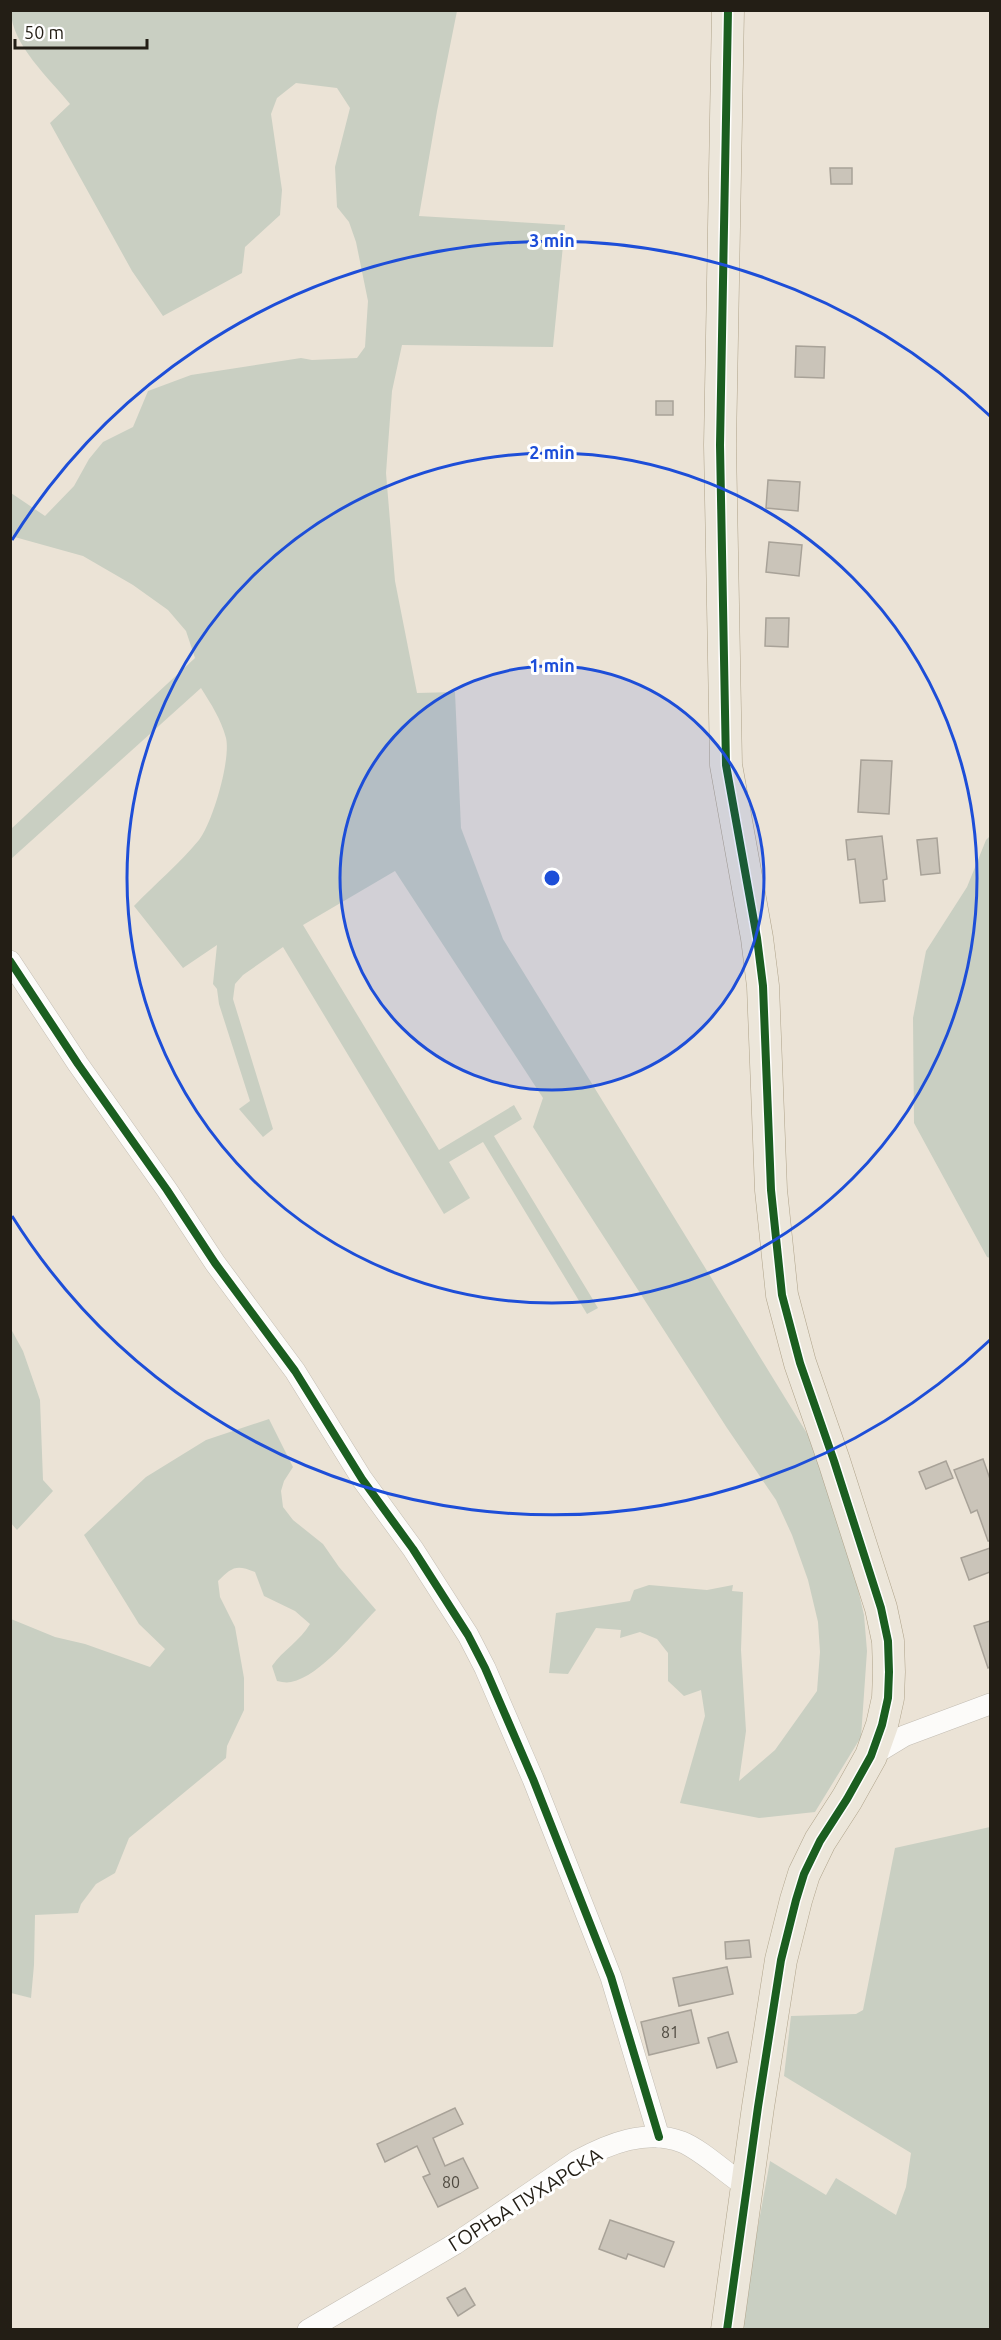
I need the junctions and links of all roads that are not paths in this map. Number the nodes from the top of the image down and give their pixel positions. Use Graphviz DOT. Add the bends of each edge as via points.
graph roads {
  1 [pos="728,10"];
  2 [pos="10,961"];
  3 [pos="990,1704"];
  4 [pos="871,1756"];
  5 [pos="659,2137"];
  6 [pos="747,2187"];
  7 [pos="308,2330"];
  8 [pos="727,2330"];
  1 -- 4 [label="main road" via="720,445 726,765 763,986 771,1191 782,1295 800,1363 866,1558 888,1641 888,1698"];
  2 -- 5 [label="street" via="215,1263 295,1371 362,1479 468,1635 534,1779 611,1977"];
  3 -- 4 [label="street" via="904,1736"];
  4 -- 6 [label="main road" via="820,1841 796,1899 781,1960"];
  5 -- 6 [label="street, ГОРЊА ПУХАРСКА" via="684,2143"];
  5 -- 7 [label="street, ГОРЊА ПУХАРСКА" via="623,2141 597,2150 455,2244"];
  6 -- 8 [label="main road"];
}
